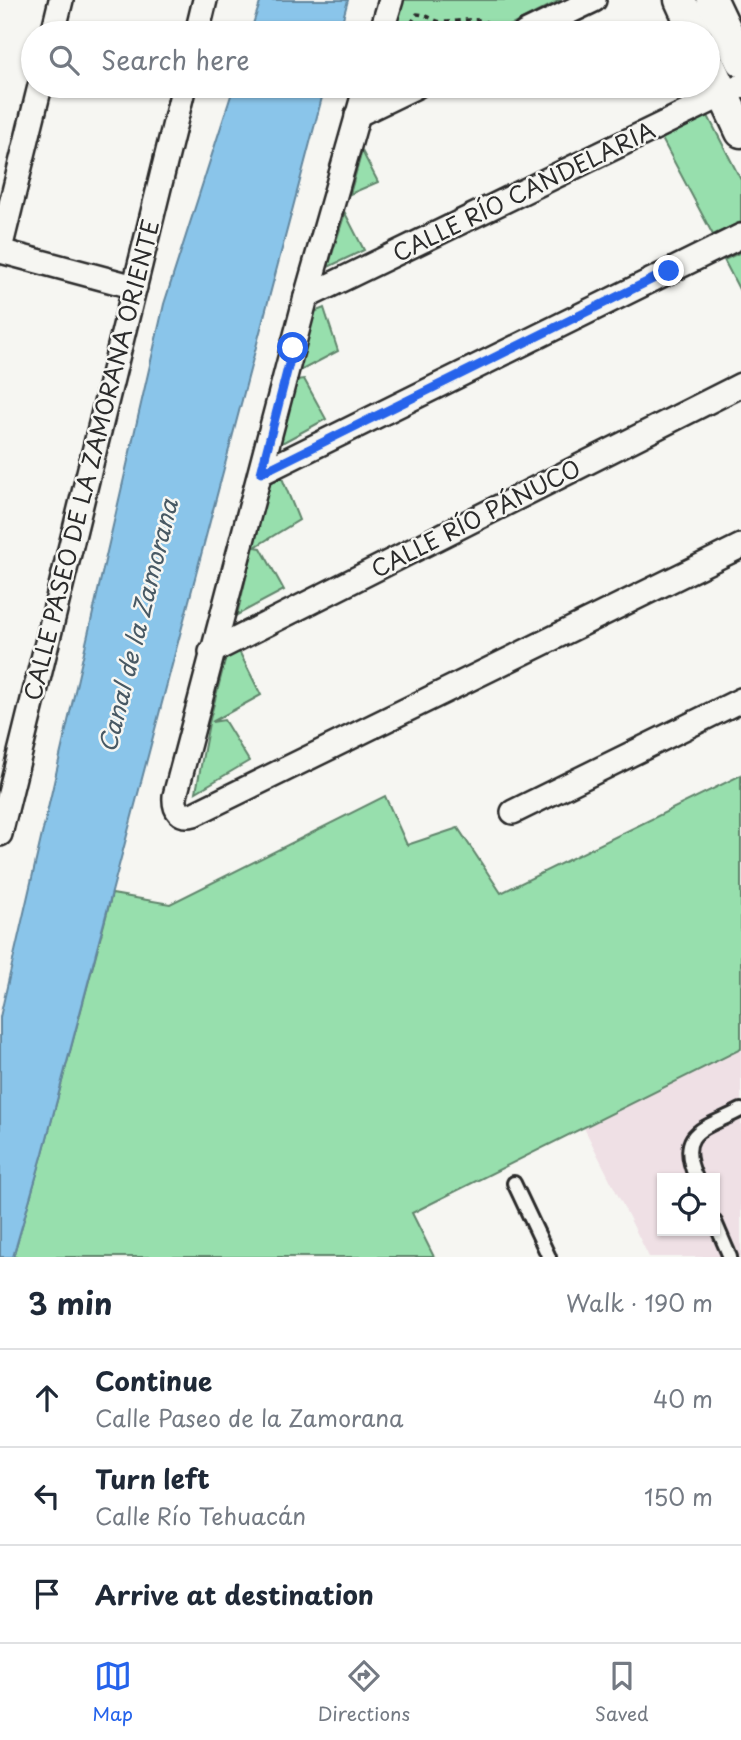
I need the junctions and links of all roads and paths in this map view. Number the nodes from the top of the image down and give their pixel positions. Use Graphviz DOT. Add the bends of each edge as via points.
graph roads {
  1 [pos="61,0"];
  2 [pos="205,0"];
  3 [pos="391,0"];
  4 [pos="594,0"];
  5 [pos="680,0"];
  6 [pos="712,0"];
  7 [pos="414,7"];
  8 [pos="417,14"];
  9 [pos="56,21"];
  10 [pos="200,21"];
  11 [pos="385,21"];
  12 [pos="413,21"];
  13 [pos="439,21"];
  14 [pos="448,21"];
  15 [pos="482,21"];
  16 [pos="550,21"];
  17 [pos="690,21"];
  18 [pos="741,61"];
  19 [pos="720,76"];
  20 [pos="732,91"];
  21 [pos="37,98"];
  22 [pos="181,98"];
  23 [pos="362,98"];
  24 [pos="392,98"];
  25 [pos="718,98"];
  26 [pos="357,115"];
  27 [pos="741,132"];
  28 [pos="741,236"];
  29 [pos="0,250"];
  30 [pos="135,287"];
  31 [pos="306,298"];
  32 [pos="741,385"];
  33 [pos="261,473"];
  34 [pos="741,546"];
  35 [pos="211,652"];
  36 [pos="741,700"];
  37 [pos="513,812"];
  38 [pos="0,834"];
  39 [pos="741,1110"];
  40 [pos="694,1173"];
  41 [pos="514,1183"];
  42 [pos="720,1234"];
  43 [pos="549,1257"];
  44 [pos="730,1257"];
  1 -- 9 [label="street"];
  2 -- 10 [label="street"];
  3 -- 11 [label="street"];
  4 -- 16 [label="street"];
  5 -- 17 [label="street"];
  6 -- 18 [label="street"];
  7 -- 8 [label="path"];
  8 -- 12 [label="path"];
  8 -- 13 [label="path"];
  14 -- 15 [label="path"];
  19 -- 20 [label="street"];
  20 -- 27 [label="street"];
  21 -- 29 [label="street"];
  22 -- 30 [label="street, CALLE PASEO DE LA ZAMORANA ORIENTE"];
  23 -- 26 [label="street"];
  24 -- 26 [label="street"];
  25 -- 31 [label="street, CALLE RÍO CANDELARIA"];
  26 -- 31 [label="street"];
  28 -- 33 [label="street"];
  29 -- 30 [label="street"];
  30 -- 38 [label="street, CALLE PASEO DE LA ZAMORANA ORIENTE"];
  31 -- 33 [label="street"];
  32 -- 35 [label="street, CALLE RÍO PÁNUCO"];
  33 -- 35 [label="street"];
  34 -- 35 [label="street" via="186,816 174,806 175,796"];
  36 -- 37 [label="street"];
  39 -- 40 [label="lane" via="695,1134 688,1160"];
  41 -- 43 [label="lane"];
  42 -- 44 [label="lane"];
}
